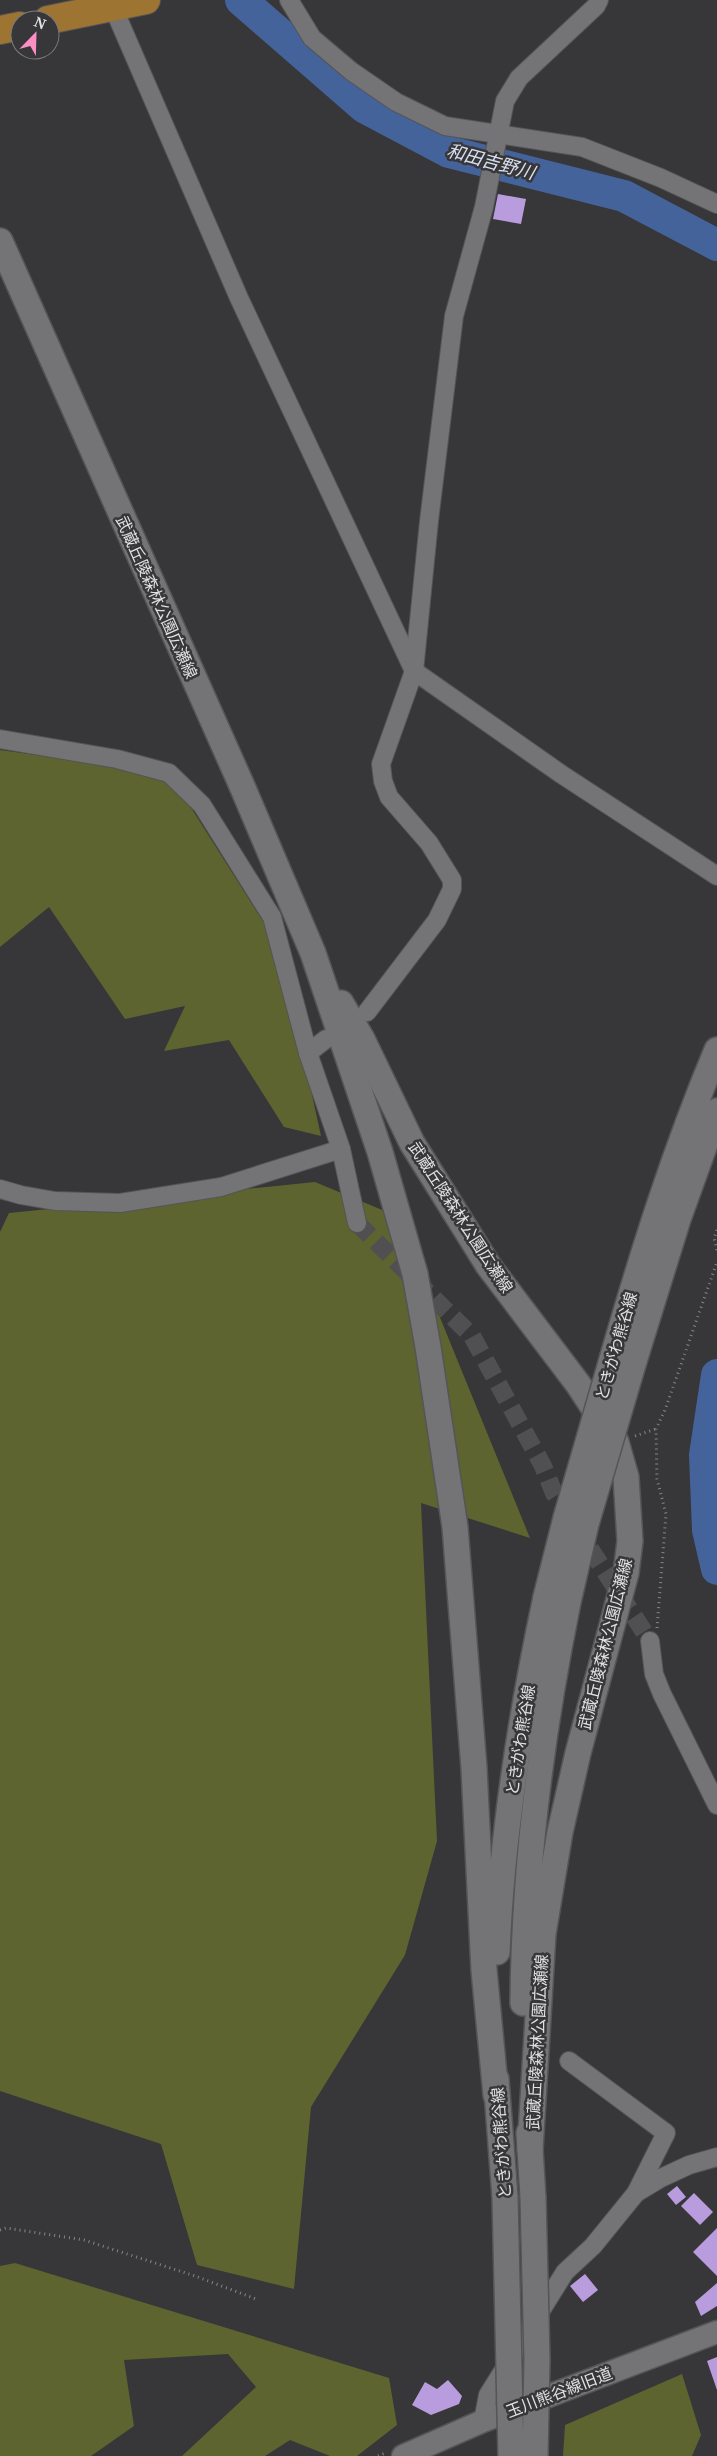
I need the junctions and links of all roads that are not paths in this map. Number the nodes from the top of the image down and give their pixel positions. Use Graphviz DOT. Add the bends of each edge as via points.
graph roads {
  1 [pos="146,0"];
  2 [pos="289,0"];
  3 [pos="599,0"];
  4 [pos="113,6"];
  5 [pos="60,17"];
  6 [pos="498,134"];
  7 [pos="717,204"];
  8 [pos="0,242"];
  9 [pos="414,671"];
  10 [pos="0,739"];
  11 [pos="717,876"];
  12 [pos="313,953"];
  13 [pos="367,1012"];
  14 [pos="326,1039"];
  15 [pos="717,1050"];
  16 [pos="308,1053"];
  17 [pos="717,1111"];
  18 [pos="341,1149"];
  19 [pos="0,1189"];
  20 [pos="357,1223"];
  21 [pos="624,1358"];
  22 [pos="557,1600"];
  23 [pos="650,1641"];
  24 [pos="717,1805"];
  25 [pos="569,2062"];
  26 [pos="496,2095"];
  27 [pos="530,2150"];
  28 [pos="717,2156"];
  29 [pos="636,2193"];
  30 [pos="717,2332"];
  31 [pos="483,2421"];
  32 [pos="403,2456"];
  33 [pos="511,2456"];
  34 [pos="535,2456"];
  1 -- 4 [label="main road"];
  2 -- 6 [label="street" via="312,38 351,71 396,102 445,126"];
  3 -- 6 [label="street" via="519,78 504,101"];
  4 -- 5 [label="main road"];
  4 -- 9 [label="street" via="239,298"];
  6 -- 7 [label="street" via="582,147"];
  6 -- 9 [label="street" via="484,207 454,316"];
  8 -- 12 [label="main road, 武蔵丘陵森林公園広瀬線"];
  9 -- 11 [label="street" via="561,774"];
  9 -- 13 [label="street" via="382,764 383,781 389,797 429,843 452,880 452,889 437,920"];
  10 -- 16 [label="street" via="118,759 169,773 202,805 272,917"];
  12 -- 26 [label="main road, 武蔵丘陵森林公園広瀬線" via="388,1177 415,1274 428,1347 455,1527 474,1768 484,1970"];
  12 -- 27 [label="main road, 武蔵丘陵森林公園広瀬線" via="362,1039 412,1143 488,1265 578,1384 610,1434 622,1459 626,1477 630,1541 626,1573 576,1762 560,1832 543,1934"];
  14 -- 16 [label="street"];
  15 -- 21 [label="main road, ときがわ熊谷線" via="676,1155 636,1276"];
  16 -- 18 [label="street"];
  17 -- 21 [label="main road, ときがわ熊谷線"];
  18 -- 19 [label="street" via="221,1187 120,1203 55,1201"];
  18 -- 20 [label="street"];
  21 -- 22 [label="main road, ときがわ熊谷線, bridge" via="586,1524"];
  22 -- 26 [label="main road, ときがわ熊谷線" via="532,1665 516,1758 503,1864 496,1999"];
  22 -- 27 [label="main road, ときがわ熊谷線" via="527,1878 523,2031"];
  23 -- 24 [label="street" via="654,1674 662,1694"];
  25 -- 29 [label="street" via="666,2133"];
  26 -- 33 [label="main road, ときがわ熊谷線, bridge" via="505,2196"];
  27 -- 34 [label="main road, ときがわ熊谷線, bridge" via="537,2359"];
  28 -- 29 [label="street" via="660,2178"];
  29 -- 31 [label="street" via="593,2246 565,2272 488,2395"];
  30 -- 31 [label="street, 玉川熊谷線旧道"];
  31 -- 32 [label="street, 玉川熊谷線旧道"];
}
